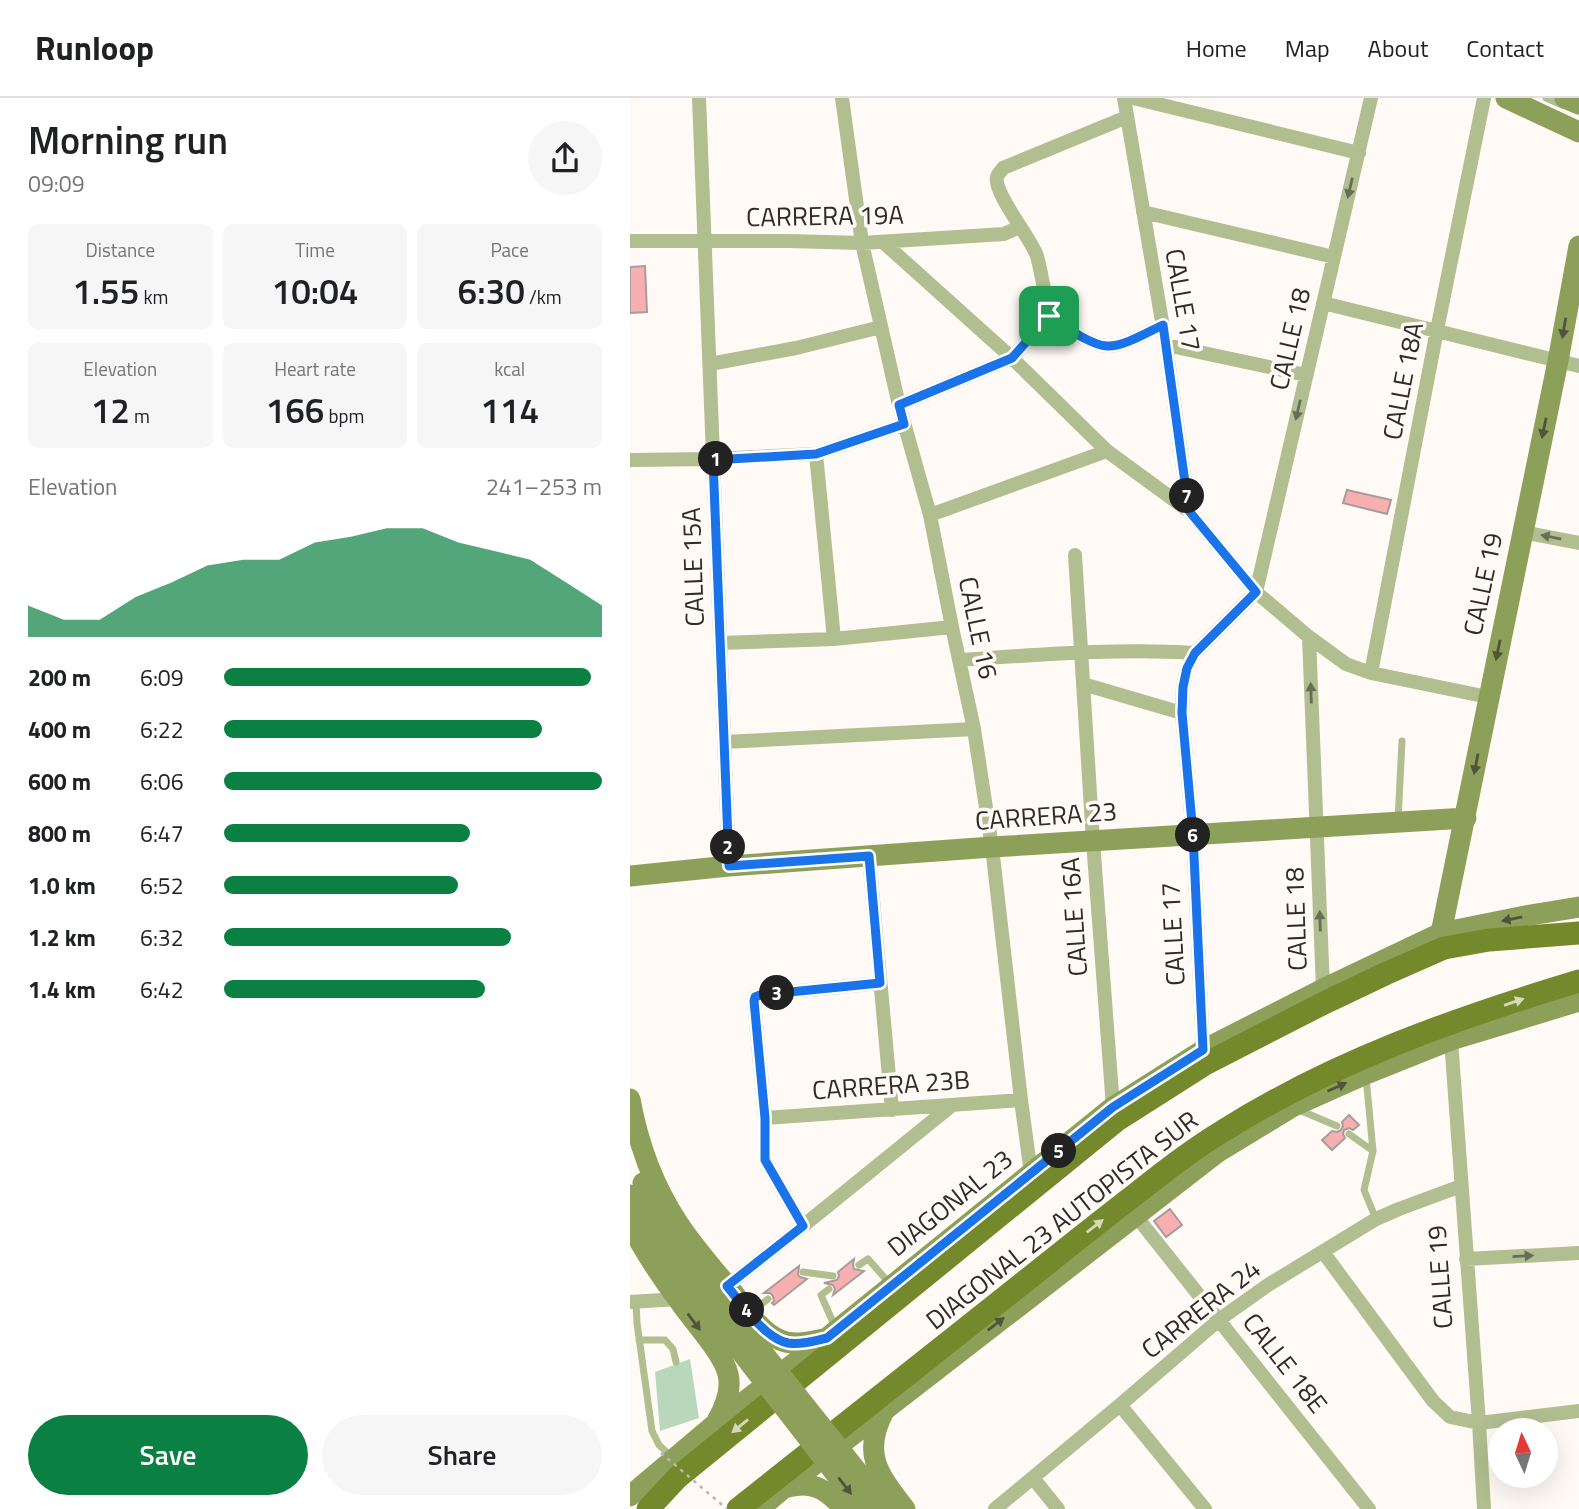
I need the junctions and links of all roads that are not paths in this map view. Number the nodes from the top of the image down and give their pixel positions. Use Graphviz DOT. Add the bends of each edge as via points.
graph roads {
  1 [pos="699,98"];
  2 [pos="842,98"];
  3 [pos="1124,98"];
  4 [pos="1133,98"];
  5 [pos="1371,98"];
  6 [pos="1484,98"];
  7 [pos="1506,98"];
  8 [pos="1516,98"];
  9 [pos="1546,98"];
  10 [pos="1565,98"];
  11 [pos="1579,104"];
  12 [pos="1579,113"];
  13 [pos="1127,117"];
  14 [pos="1579,130"];
  15 [pos="1359,153"];
  16 [pos="1143,212"];
  17 [pos="1019,227"];
  18 [pos="630,241"];
  19 [pos="705,241"];
  20 [pos="883,242"];
  21 [pos="862,243"];
  22 [pos="1579,246"];
  23 [pos="1334,257"];
  24 [pos="1323,303"];
  25 [pos="1049,316"];
  26 [pos="1163,325"];
  27 [pos="881,327"];
  28 [pos="1437,330"];
  29 [pos="1166,345"];
  30 [pos="1012,358"];
  31 [pos="1569,363"];
  32 [pos="709,364"];
  33 [pos="1306,375"];
  34 [pos="899,405"];
  35 [pos="904,424"];
  36 [pos="1107,451"];
  37 [pos="816,454"];
  38 [pos="630,460"];
  39 [pos="713,460"];
  40 [pos="1189,511"];
  41 [pos="930,515"];
  42 [pos="1522,532"];
  43 [pos="1579,543"];
  44 [pos="1076,555"];
  45 [pos="1256,592"];
  46 [pos="951,627"];
  47 [pos="1309,636"];
  48 [pos="834,639"];
  49 [pos="720,643"];
  50 [pos="1081,653"];
  51 [pos="1195,653"];
  52 [pos="959,660"];
  53 [pos="1371,673"];
  54 [pos="1083,684"];
  55 [pos="1488,696"];
  56 [pos="1182,713"];
  57 [pos="974,729"];
  58 [pos="724,741"];
  59 [pos="1402,741"];
  60 [pos="1466,818"];
  61 [pos="1398,821"];
  62 [pos="1317,827"];
  63 [pos="1193,834"];
  64 [pos="1093,841"];
  65 [pos="992,847"];
  66 [pos="869,856"];
  67 [pos="729,866"];
  68 [pos="630,876"];
  69 [pos="1579,908"];
  70 [pos="1579,933"];
  71 [pos="1443,940"];
  72 [pos="1579,982"];
  73 [pos="880,983"];
  74 [pos="1323,989"];
  75 [pos="1579,1001"];
  76 [pos="1450,1032"];
  77 [pos="1203,1050"];
  78 [pos="1366,1074"];
  79 [pos="630,1099"];
  80 [pos="1021,1100"];
  81 [pos="951,1106"];
  82 [pos="1113,1107"];
  83 [pos="1292,1107"];
  84 [pos="892,1110"];
  85 [pos="765,1118"];
  86 [pos="1337,1126"];
  87 [pos="630,1133"];
  88 [pos="1349,1134"];
  89 [pos="1373,1151"];
  90 [pos="1219,1152"];
  91 [pos="1182,1158"];
  92 [pos="1031,1174"];
  93 [pos="1461,1186"];
  94 [pos="637,1189"];
  95 [pos="1164,1193"];
  96 [pos="1136,1216"];
  97 [pos="1376,1219"];
  98 [pos="630,1224"];
  99 [pos="803,1226"];
  100 [pos="1323,1252"];
  101 [pos="1579,1253"];
  102 [pos="1466,1259"];
  103 [pos="859,1265"];
  104 [pos="803,1272"];
  105 [pos="833,1276"];
  106 [pos="891,1285"];
  107 [pos="727,1286"];
  108 [pos="829,1289"];
  109 [pos="768,1298"];
  110 [pos="678,1299"];
  111 [pos="633,1302"];
  112 [pos="750,1314"];
  113 [pos="1220,1319"];
  114 [pos="832,1334"];
  115 [pos="639,1340"];
  116 [pos="676,1362"];
  117 [pos="1120,1405"];
  118 [pos="884,1411"];
  119 [pos="1579,1411"];
  120 [pos="1479,1423"];
  121 [pos="714,1424"];
  122 [pos="671,1463"];
  123 [pos="1033,1478"];
  124 [pos="784,1488"];
  125 [pos="639,1499"];
  126 [pos="738,1509"];
  127 [pos="759,1509"];
  128 [pos="844,1509"];
  129 [pos="863,1509"];
  130 [pos="887,1509"];
  131 [pos="905,1509"];
  132 [pos="995,1509"];
  133 [pos="1058,1509"];
  134 [pos="1205,1509"];
  135 [pos="1369,1509"];
  136 [pos="1484,1509"];
  1 -- 19 [label="street, CALLE 15A"];
  2 -- 21 [label="street, CALLE 16"];
  3 -- 13 [label="street, CALLE 17"];
  4 -- 15 [label="street"];
  5 -- 15 [label="street, CALLE 18"];
  6 -- 28 [label="street, CALLE 18A"];
  7 -- 14 [label="street"];
  8 -- 14 [label="lane"];
  9 -- 12 [label="lane"];
  10 -- 11 [label="street"];
  13 -- 16 [label="street, CALLE 17"];
  13 -- 17 [label="street" via="1003,168 997,185"];
  15 -- 23 [label="street, CALLE 18, one-way"];
  16 -- 23 [label="street"];
  16 -- 26 [label="street, CALLE 17"];
  17 -- 20 [label="street, CARRERA 19A" via="1004,234"];
  17 -- 25 [label="street" via="1036,254"];
  18 -- 19 [label="street, CARRERA 19A"];
  19 -- 21 [label="street, CARRERA 19A"];
  19 -- 32 [label="street, CALLE 15A"];
  20 -- 21 [label="street, CARRERA 19A"];
  20 -- 30 [label="street"];
  21 -- 27 [label="street, CALLE 16"];
  22 -- 31 [label="street, CALLE 19, one-way"];
  23 -- 24 [label="street, CALLE 18"];
  24 -- 28 [label="street"];
  24 -- 33 [label="street, CALLE 18"];
  25 -- 26 [label="street" via="1095,344 1107,346"];
  25 -- 30 [label="street"];
  26 -- 29 [label="street, CALLE 17"];
  27 -- 32 [label="street"];
  27 -- 34 [label="street, CALLE 16"];
  28 -- 31 [label="street"];
  28 -- 53 [label="street, CALLE 18A"];
  29 -- 33 [label="street"];
  29 -- 40 [label="street, CALLE 17"];
  30 -- 34 [label="street"];
  30 -- 36 [label="street"];
  31 -- 42 [label="street, CALLE 19, one-way"];
  32 -- 39 [label="street, CALLE 15A"];
  33 -- 45 [label="street, CALLE 18, one-way"];
  34 -- 35 [label="street, CALLE 16"];
  35 -- 37 [label="street"];
  35 -- 41 [label="street, CALLE 16"];
  36 -- 40 [label="street"];
  36 -- 41 [label="street"];
  37 -- 39 [label="street"];
  37 -- 48 [label="street"];
  38 -- 39 [label="street"];
  39 -- 49 [label="street, CALLE 15A"];
  40 -- 45 [label="street"];
  41 -- 46 [label="street, CALLE 16"];
  43 -- 42 [label="street, one-way"];
  42 -- 55 [label="street, CALLE 19, one-way"];
  44 -- 50 [label="street, CALLE 16A"];
  45 -- 47 [label="street"];
  45 -- 51 [label="street, CALLE 17"];
  46 -- 48 [label="street"];
  46 -- 52 [label="street, CALLE 16"];
  47 -- 53 [label="street" via="1346,664"];
  62 -- 47 [label="street, CALLE 18, one-way"];
  48 -- 49 [label="street"];
  49 -- 58 [label="street, CALLE 15A"];
  50 -- 51 [label="street"];
  50 -- 52 [label="street"];
  50 -- 54 [label="street, CALLE 16A"];
  51 -- 56 [label="street, CALLE 17" via="1187,668"];
  52 -- 57 [label="street, CALLE 16"];
  53 -- 55 [label="street"];
  54 -- 56 [label="street"];
  54 -- 64 [label="street, CALLE 16A"];
  55 -- 60 [label="street, CALLE 19, one-way"];
  56 -- 63 [label="street, CALLE 17"];
  57 -- 58 [label="street"];
  57 -- 65 [label="street, CALLE 16"];
  58 -- 67 [label="street, CALLE 15A"];
  59 -- 61 [label="lane"];
  60 -- 61 [label="street, CARRERA 23"];
  60 -- 71 [label="street, CALLE 19"];
  61 -- 62 [label="street, CARRERA 23"];
  62 -- 63 [label="street, CARRERA 23"];
  74 -- 62 [label="street, CALLE 18, one-way"];
  63 -- 64 [label="street, CARRERA 23"];
  63 -- 77 [label="street, CALLE 17"];
  64 -- 65 [label="street, CARRERA 23"];
  64 -- 82 [label="street, CALLE 16A"];
  65 -- 66 [label="street, CARRERA 23"];
  65 -- 80 [label="street, CALLE 16"];
  66 -- 67 [label="street, CARRERA 23"];
  66 -- 73 [label="street"];
  67 -- 68 [label="street, CARRERA 23"];
  69 -- 71 [label="street, one-way" via="1525,916"];
  70 -- 71 [label="main road, DIAGONAL 23 AUTOPISTA SUR"];
  71 -- 74 [label="street, DIAGONAL 23"];
  71 -- 122 [label="main road, DIAGONAL 23 AUTOPISTA SUR, one-way" via="1205,1064 1117,1120"];
  76 -- 72 [label="main road, one-way" via="1536,994"];
  73 -- 84 [label="street"];
  73 -- 85 [label="street" via="755,997"];
  74 -- 77 [label="street, DIAGONAL 23"];
  75 -- 76 [label="street"];
  76 -- 78 [label="street"];
  76 -- 91 [label="main road, DIAGONAL 23 AUTOPISTA SUR" via="1322,1075"];
  76 -- 93 [label="street, CALLE 19"];
  77 -- 82 [label="street, DIAGONAL 23"];
  83 -- 78 [label="street, one-way"];
  78 -- 89 [label="lane"];
  79 -- 107 [label="street" via="638,1138 666,1204"];
  80 -- 81 [label="street, CARRERA 23B"];
  80 -- 92 [label="street, CALLE 16"];
  81 -- 84 [label="street, CARRERA 23B"];
  81 -- 99 [label="street"];
  82 -- 92 [label="street, DIAGONAL 23"];
  83 -- 86 [label="lane"];
  83 -- 90 [label="street"];
  84 -- 85 [label="street, CARRERA 23B"];
  85 -- 99 [label="street" via="765,1160"];
  87 -- 94 [label="street"];
  88 -- 89 [label="lane"];
  89 -- 97 [label="lane" via="1364,1190"];
  90 -- 91 [label="main road"];
  90 -- 95 [label="street"];
  91 -- 95 [label="main road"];
  126 -- 91 [label="main road, DIAGONAL 23 AUTOPISTA SUR, one-way"];
  92 -- 106 [label="street, DIAGONAL 23"];
  93 -- 97 [label="street, CARRERA 24"];
  93 -- 102 [label="street, CALLE 19"];
  94 -- 129 [label="street, one-way, bridge" via="653,1238"];
  94 -- 130 [label="street, bridge"];
  95 -- 96 [label="street"];
  96 -- 113 [label="street, CALLE 18E"];
  118 -- 96 [label="street, one-way"];
  97 -- 100 [label="street, CARRERA 24"];
  98 -- 110 [label="street"];
  99 -- 107 [label="street"];
  100 -- 113 [label="street, CARRERA 24"];
  100 -- 120 [label="street" via="1433,1401 1450,1417"];
  102 -- 101 [label="street, one-way"];
  102 -- 120 [label="street, CALLE 19"];
  103 -- 106 [label="lane" via="868,1259"];
  104 -- 105 [label="lane"];
  106 -- 114 [label="street, DIAGONAL 23"];
  107 -- 112 [label="street"];
  108 -- 114 [label="lane" via="821,1295"];
  109 -- 112 [label="lane"];
  110 -- 111 [label="street"];
  110 -- 121 [label="street, one-way" via="728,1374 729,1394"];
  111 -- 115 [label="lane"];
  112 -- 114 [label="street" via="771,1335 790,1343"];
  113 -- 117 [label="street, CARRERA 24"];
  113 -- 135 [label="street, CALLE 18E"];
  114 -- 121 [label="street, DIAGONAL 23"];
  115 -- 116 [label="lane" via="665,1340"];
  115 -- 122 [label="lane" via="652,1431"];
  117 -- 123 [label="street, CARRERA 24"];
  117 -- 134 [label="street"];
  118 -- 124 [label="street"];
  118 -- 131 [label="street" via="874,1435 874,1459"];
  119 -- 120 [label="street"];
  120 -- 136 [label="street, CALLE 19"];
  121 -- 122 [label="street, DIAGONAL 23"];
  122 -- 125 [label="main road, DIAGONAL 23 AUTOPISTA SUR"];
  122 -- 125 [label="main road"];
  123 -- 132 [label="street, CARRERA 24"];
  123 -- 133 [label="street"];
  124 -- 127 [label="street"];
  124 -- 128 [label="street" via="817,1488"];
}
